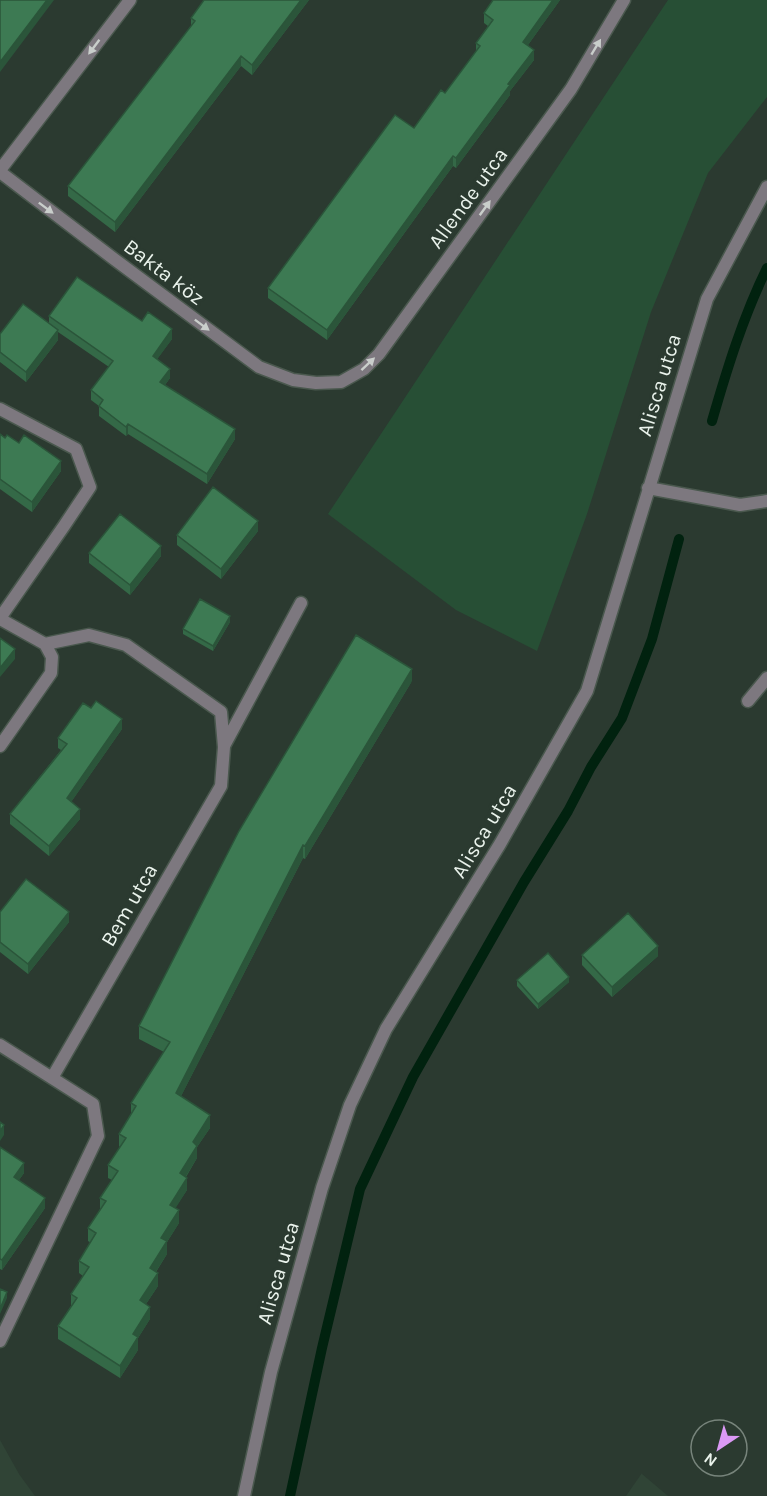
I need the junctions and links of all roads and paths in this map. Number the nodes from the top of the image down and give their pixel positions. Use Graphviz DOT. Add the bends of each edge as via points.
graph roads {
  1 [pos="130,0"];
  2 [pos="624,0"];
  3 [pos="0,171"];
  4 [pos="767,186"];
  5 [pos="316,383"];
  6 [pos="0,409"];
  7 [pos="648,488"];
  8 [pos="767,501"];
  9 [pos="301,603"];
  10 [pos="0,619"];
  11 [pos="45,644"];
  12 [pos="767,678"];
  13 [pos="748,701"];
  14 [pos="0,746"];
  15 [pos="224,747"];
  16 [pos="0,1045"];
  17 [pos="52,1078"];
  18 [pos="0,1341"];
  19 [pos="244,1496"];
  1 -- 3 [label="street, one-way"];
  5 -- 2 [label="street, Allende utca, one-way" via="341,382 364,369 379,354 571,88"];
  3 -- 5 [label="street, Bakta köz, one-way" via="259,367 293,380"];
  4 -- 7 [label="street, Alisca utca" via="706,299"];
  6 -- 10 [label="street" via="76,449 90,487"];
  7 -- 8 [label="street" via="740,505"];
  7 -- 19 [label="street, Alisca utca" via="587,691 500,844 386,1029 350,1105 322,1188 271,1372"];
  9 -- 15 [label="street, Bem utca"];
  10 -- 11 [label="street"];
  11 -- 14 [label="street" via="52,657 51,673"];
  11 -- 15 [label="street, Bem utca" via="89,635 126,645 220,712"];
  12 -- 13 [label="street"];
  15 -- 17 [label="street, Bem utca" via="221,786"];
  16 -- 17 [label="street"];
  17 -- 18 [label="street" via="93,1104 98,1136"];
}
